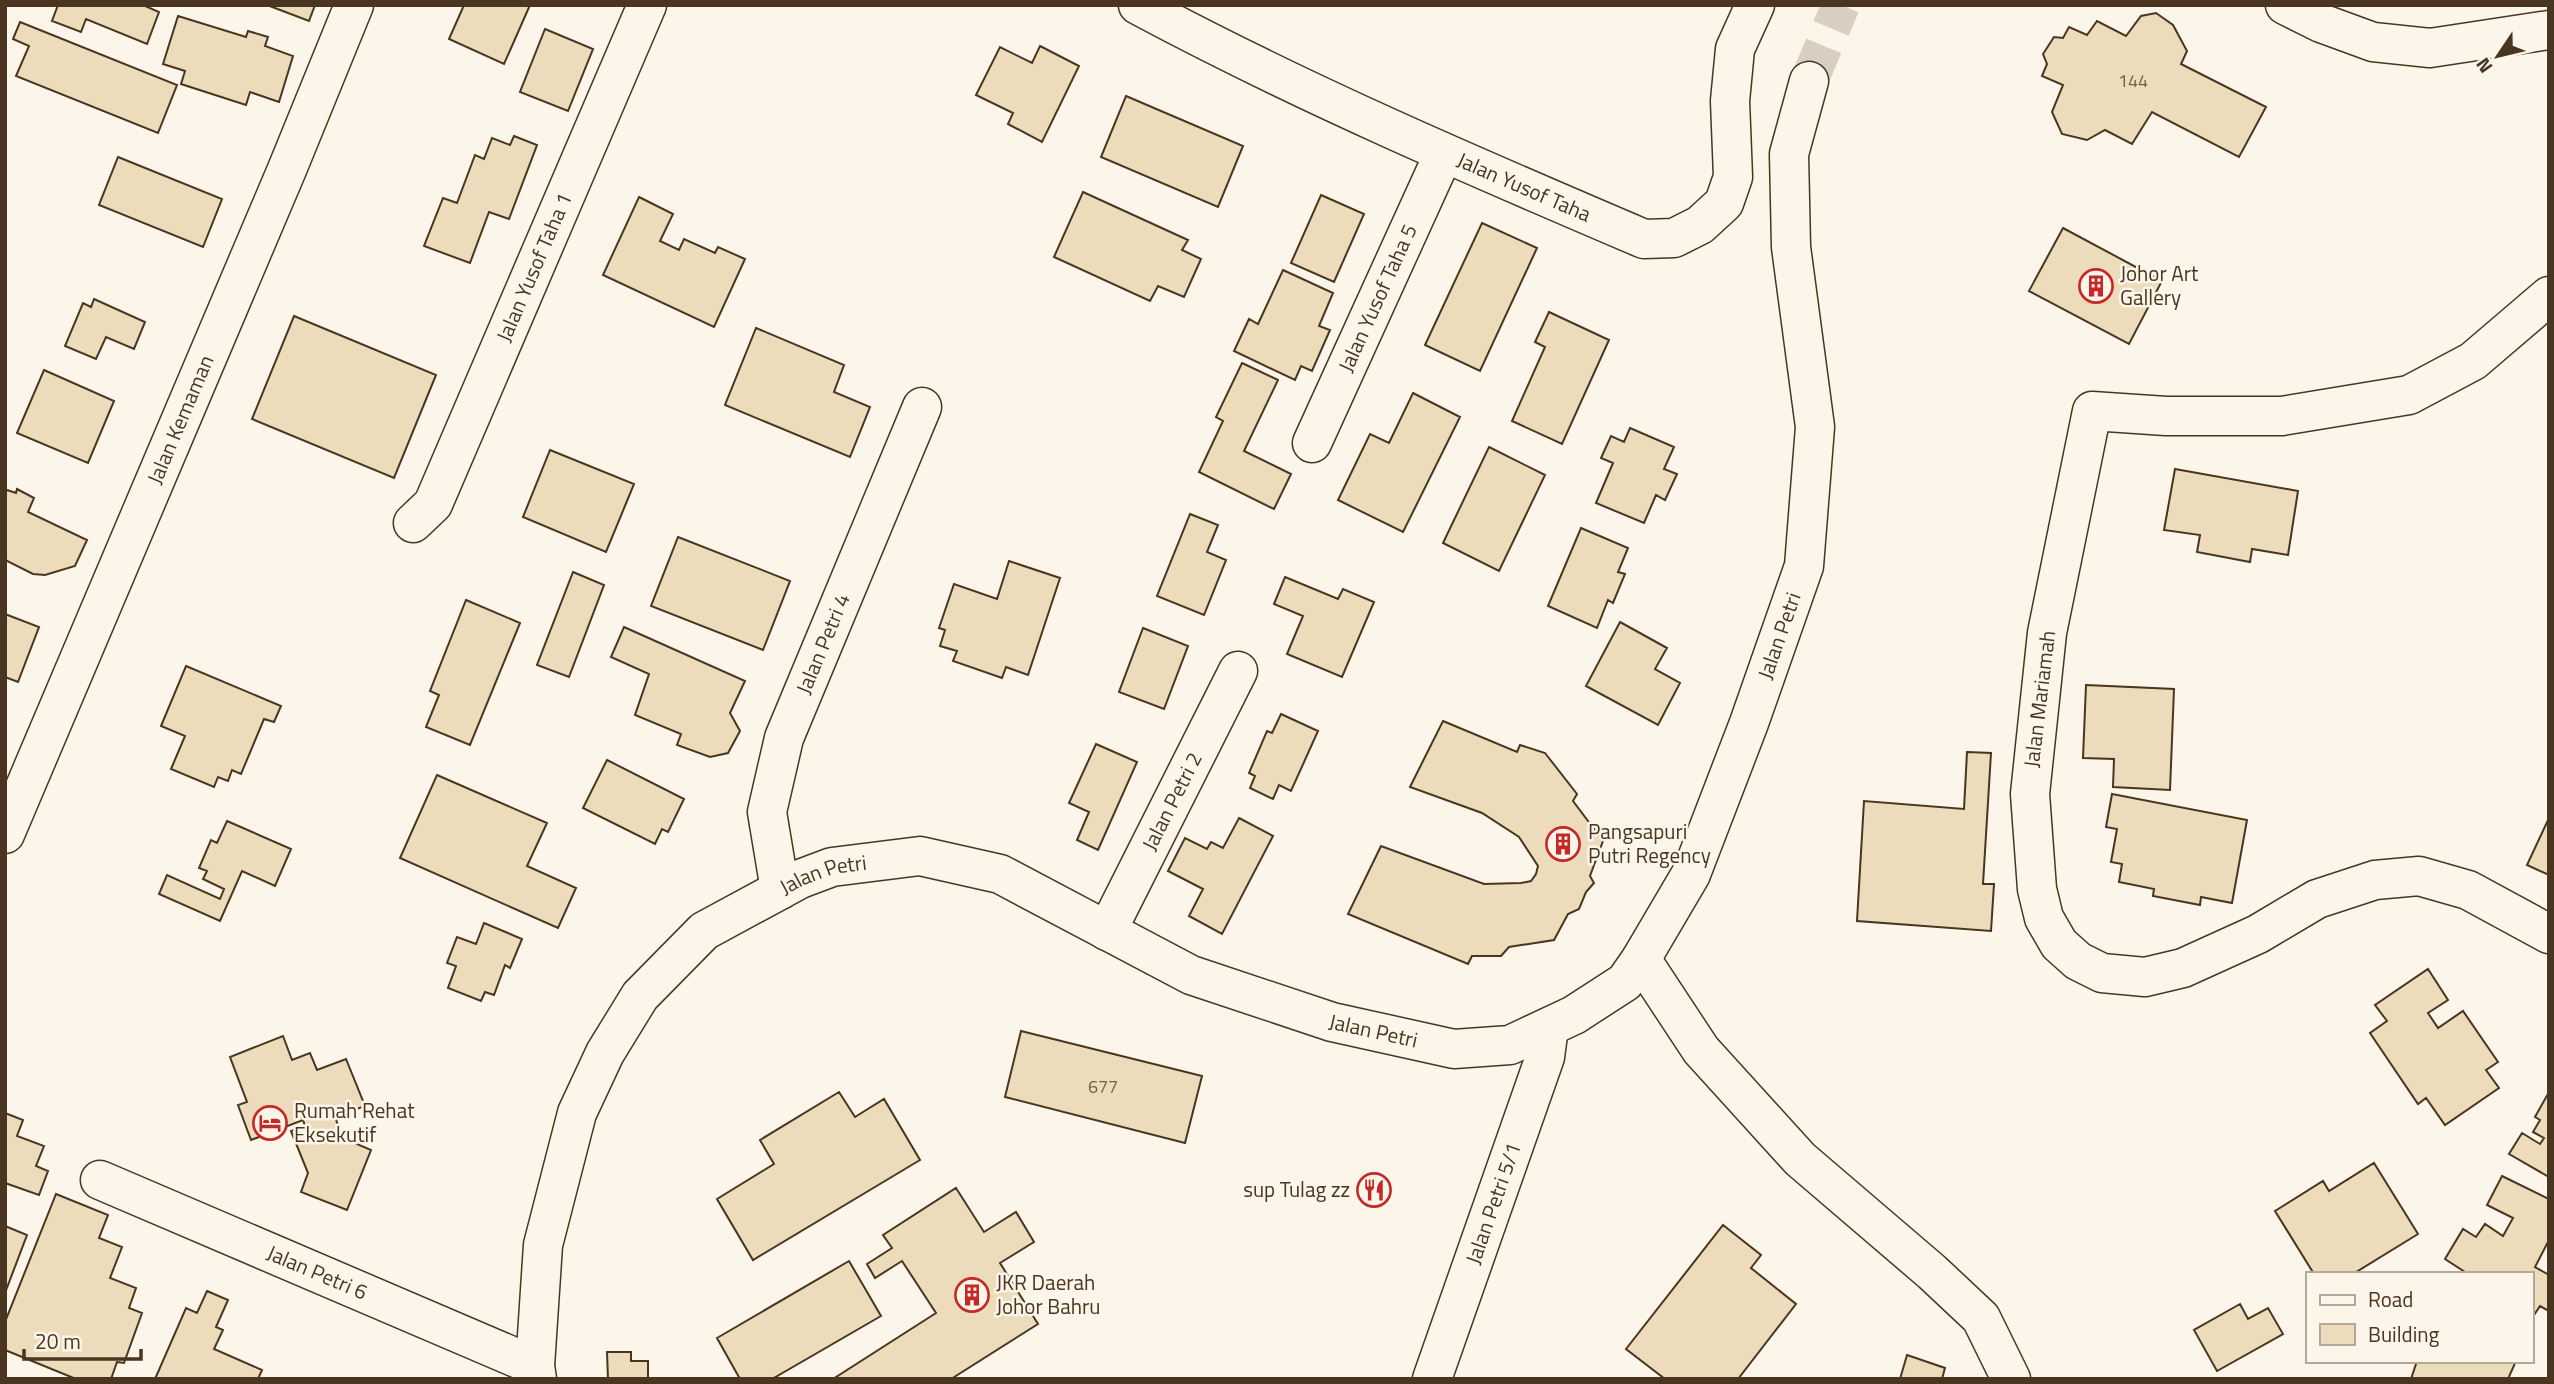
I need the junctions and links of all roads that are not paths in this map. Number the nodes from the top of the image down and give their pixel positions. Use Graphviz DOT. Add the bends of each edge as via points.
graph roads {
  1 [pos="354,5"];
  2 [pos="647,5"];
  3 [pos="1138,5"];
  4 [pos="1755,5"];
  5 [pos="2285,5"];
  6 [pos="2549,30"];
  7 [pos="1809,81"];
  8 [pos="1444,153"];
  9 [pos="2549,296"];
  10 [pos="922,407"];
  11 [pos="1312,443"];
  12 [pos="413,523"];
  13 [pos="1238,671"];
  14 [pos="5,834"];
  15 [pos="780,890"];
  16 [pos="1107,931"];
  17 [pos="2549,934"];
  18 [pos="1641,959"];
  19 [pos="1549,1027"];
  20 [pos="100,1180"];
  21 [pos="536,1373"];
  22 [pos="1432,1379"];
  23 [pos="2011,1379"];
  1 -- 14 [label="street, Jalan Kemaman"];
  2 -- 12 [label="street, Jalan Yusof Taha 1" via="433,505"];
  3 -- 8 [label="street, Jalan Yusof Taha" via="1231,56"];
  4 -- 8 [label="street, Jalan Yusof Taha" via="1735,49 1730,101 1733,177 1724,203 1700,225 1674,238 1644,239"];
  5 -- 6 [label="street" via="2373,42 2430,48"];
  7 -- 18 [label="street, Jalan Petri" via="1789,155 1791,247 1815,427 1804,566 1692,874"];
  8 -- 11 [label="street, Jalan Yusof Taha 5"];
  9 -- 17 [label="street, Jalan Mariamah" via="2473,361 2409,395 2282,416 2092,411 2047,633 2030,794 2037,889 2044,918 2059,944 2078,961 2102,972 2145,976 2183,968 2258,934 2317,898 2375,880 2419,876 2468,890"];
  10 -- 15 [label="street, Jalan Petri 4" via="784,738 767,812"];
  13 -- 16 [label="street, Jalan Petri 2"];
  15 -- 16 [label="street, Jalan Petri" via="832,867 920,856 1000,874"];
  15 -- 21 [label="street, Jalan Petri" via="704,931 640,996 605,1053 577,1113 543,1245"];
  16 -- 19 [label="street, Jalan Petri" via="1191,975 1332,1023 1454,1049 1510,1045"];
  18 -- 19 [label="street, Jalan Petri" via="1625,982"];
  18 -- 23 [label="street" via="1701,1050 1800,1159 1981,1318"];
  19 -- 22 [label="street, Jalan Petri 5/1" via="1545,1057"];
  20 -- 21 [label="street, Jalan Petri 6"];
}
